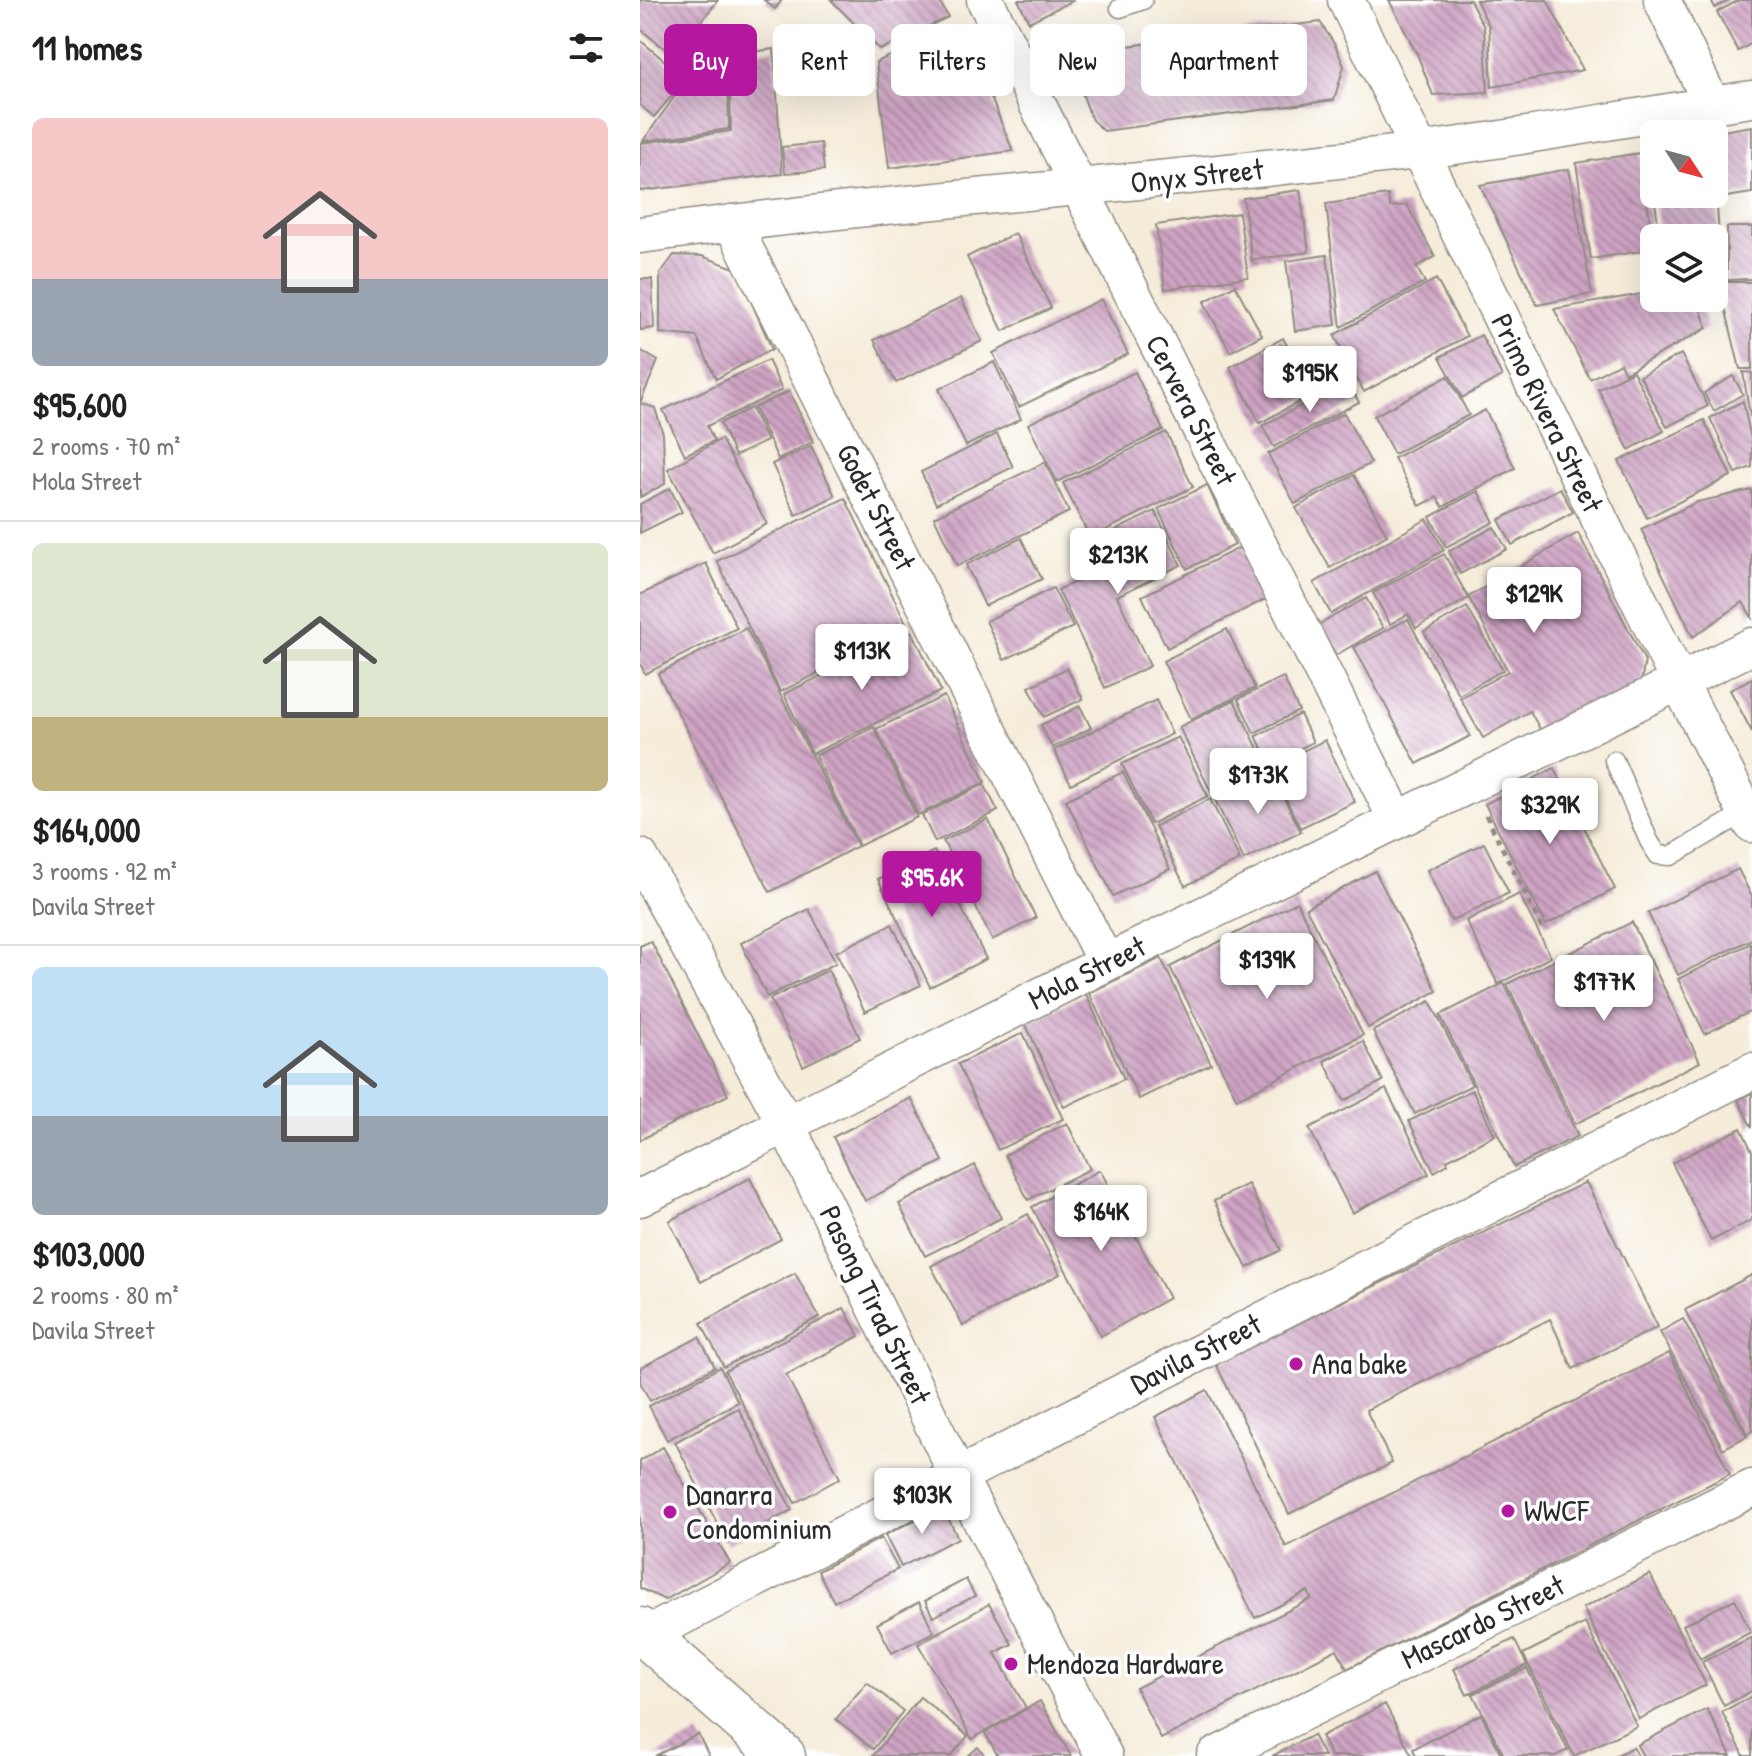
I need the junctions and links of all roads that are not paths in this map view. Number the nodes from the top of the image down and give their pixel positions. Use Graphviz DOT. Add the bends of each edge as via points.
graph roads {
  1 [pos="985,0"];
  2 [pos="1143,0"];
  3 [pos="1346,0"];
  4 [pos="1662,0"];
  5 [pos="1120,8"];
  6 [pos="1752,99"];
  7 [pos="1712,105"];
  8 [pos="1419,151"];
  9 [pos="1080,189"];
  10 [pos="732,223"];
  11 [pos="640,235"];
  12 [pos="1752,646"];
  13 [pos="1679,682"];
  14 [pos="1614,760"];
  15 [pos="1749,818"];
  16 [pos="1397,820"];
  17 [pos="640,857"];
  18 [pos="1106,963"];
  19 [pos="1752,1071"];
  20 [pos="787,1126"];
  21 [pos="640,1198"];
  22 [pos="958,1476"];
  23 [pos="1752,1488"];
  24 [pos="642,1634"];
  25 [pos="783,1756"];
  26 [pos="1104,1756"];
  27 [pos="1215,1756"];
  1 -- 9 [label="street, Cervera Street"];
  2 -- 5 [label="lane"];
  3 -- 8 [label="street, Primo Rivera Street"];
  4 -- 7 [label="street"];
  6 -- 7 [label="street, Onyx Street"];
  7 -- 8 [label="street, Onyx Street"];
  8 -- 9 [label="street, Onyx Street"];
  8 -- 13 [label="street, Primo Rivera Street"];
  9 -- 10 [label="street, Onyx Street"];
  9 -- 16 [label="street, Cervera Street"];
  10 -- 11 [label="street, Onyx Street"];
  10 -- 18 [label="street, Godet Street"];
  12 -- 13 [label="street, Mola Street"];
  13 -- 15 [label="street, Primo Rivera Street"];
  13 -- 16 [label="street, Mola Street"];
  14 -- 15 [label="lane" via="1658,855 1671,856"];
  16 -- 18 [label="street, Mola Street"];
  17 -- 20 [label="street, Pasong Tirad Street"];
  18 -- 20 [label="street, Mola Street"];
  19 -- 22 [label="street, Davila Street"];
  20 -- 21 [label="street, Mola Street"];
  20 -- 22 [label="street, Pasong Tirad Street"];
  22 -- 24 [label="street, Davila Street"];
  22 -- 26 [label="street, Pasong Tirad Street"];
  23 -- 27 [label="street, Mascardo Street"];
  24 -- 25 [label="street"];
}
